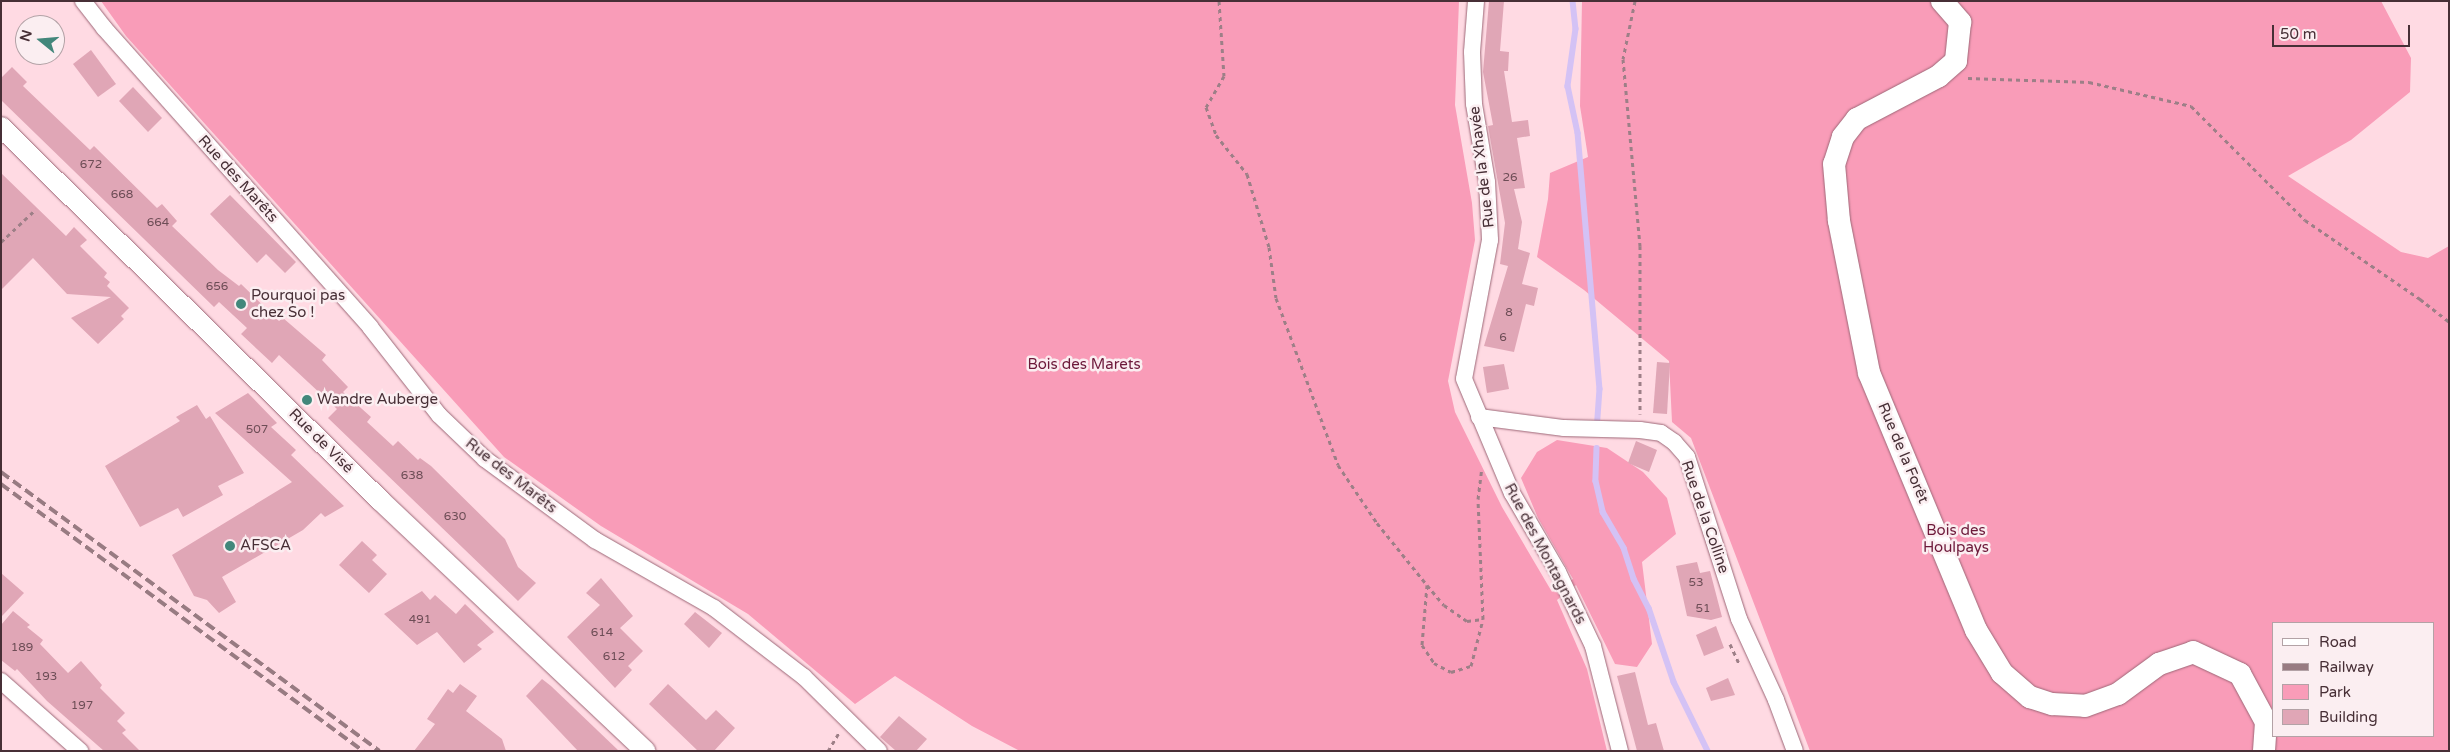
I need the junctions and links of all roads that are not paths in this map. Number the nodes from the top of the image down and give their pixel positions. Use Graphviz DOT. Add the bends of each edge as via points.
graph roads {
  1 [pos="83,1"];
  2 [pos="1476,1"];
  3 [pos="1942,1"];
  4 [pos="1,127"];
  5 [pos="1479,417"];
  6 [pos="1,681"];
  7 [pos="80,751"];
  8 [pos="645,751"];
  9 [pos="879,751"];
  10 [pos="1620,751"];
  11 [pos="1795,751"];
  12 [pos="2264,751"];
  1 -- 9 [label="street, Rue des Marêts" via="370,327 439,416 485,459 595,540 714,608 804,677"];
  2 -- 5 [label="street, Rue de la Xhavée" via="1472,52 1474,104 1487,182 1490,240 1464,378"];
  3 -- 12 [label="main road, Rue de la Forêt" via="1960,22 1956,61 1940,76 1858,119 1843,137 1834,164 1839,221 1869,373 1976,630 2002,673 2030,697 2052,704 2086,706 2118,694 2159,664 2193,652 2240,674 2266,722"];
  4 -- 8 [label="street, Rue de Visé" via="381,501"];
  5 -- 10 [label="street, Rue des Montagnards" via="1525,520 1558,572 1593,646"];
  5 -- 11 [label="street, Rue de la Colline" via="1564,428 1661,433 1687,458 1739,619"];
  6 -- 7 [label="street"];
}
